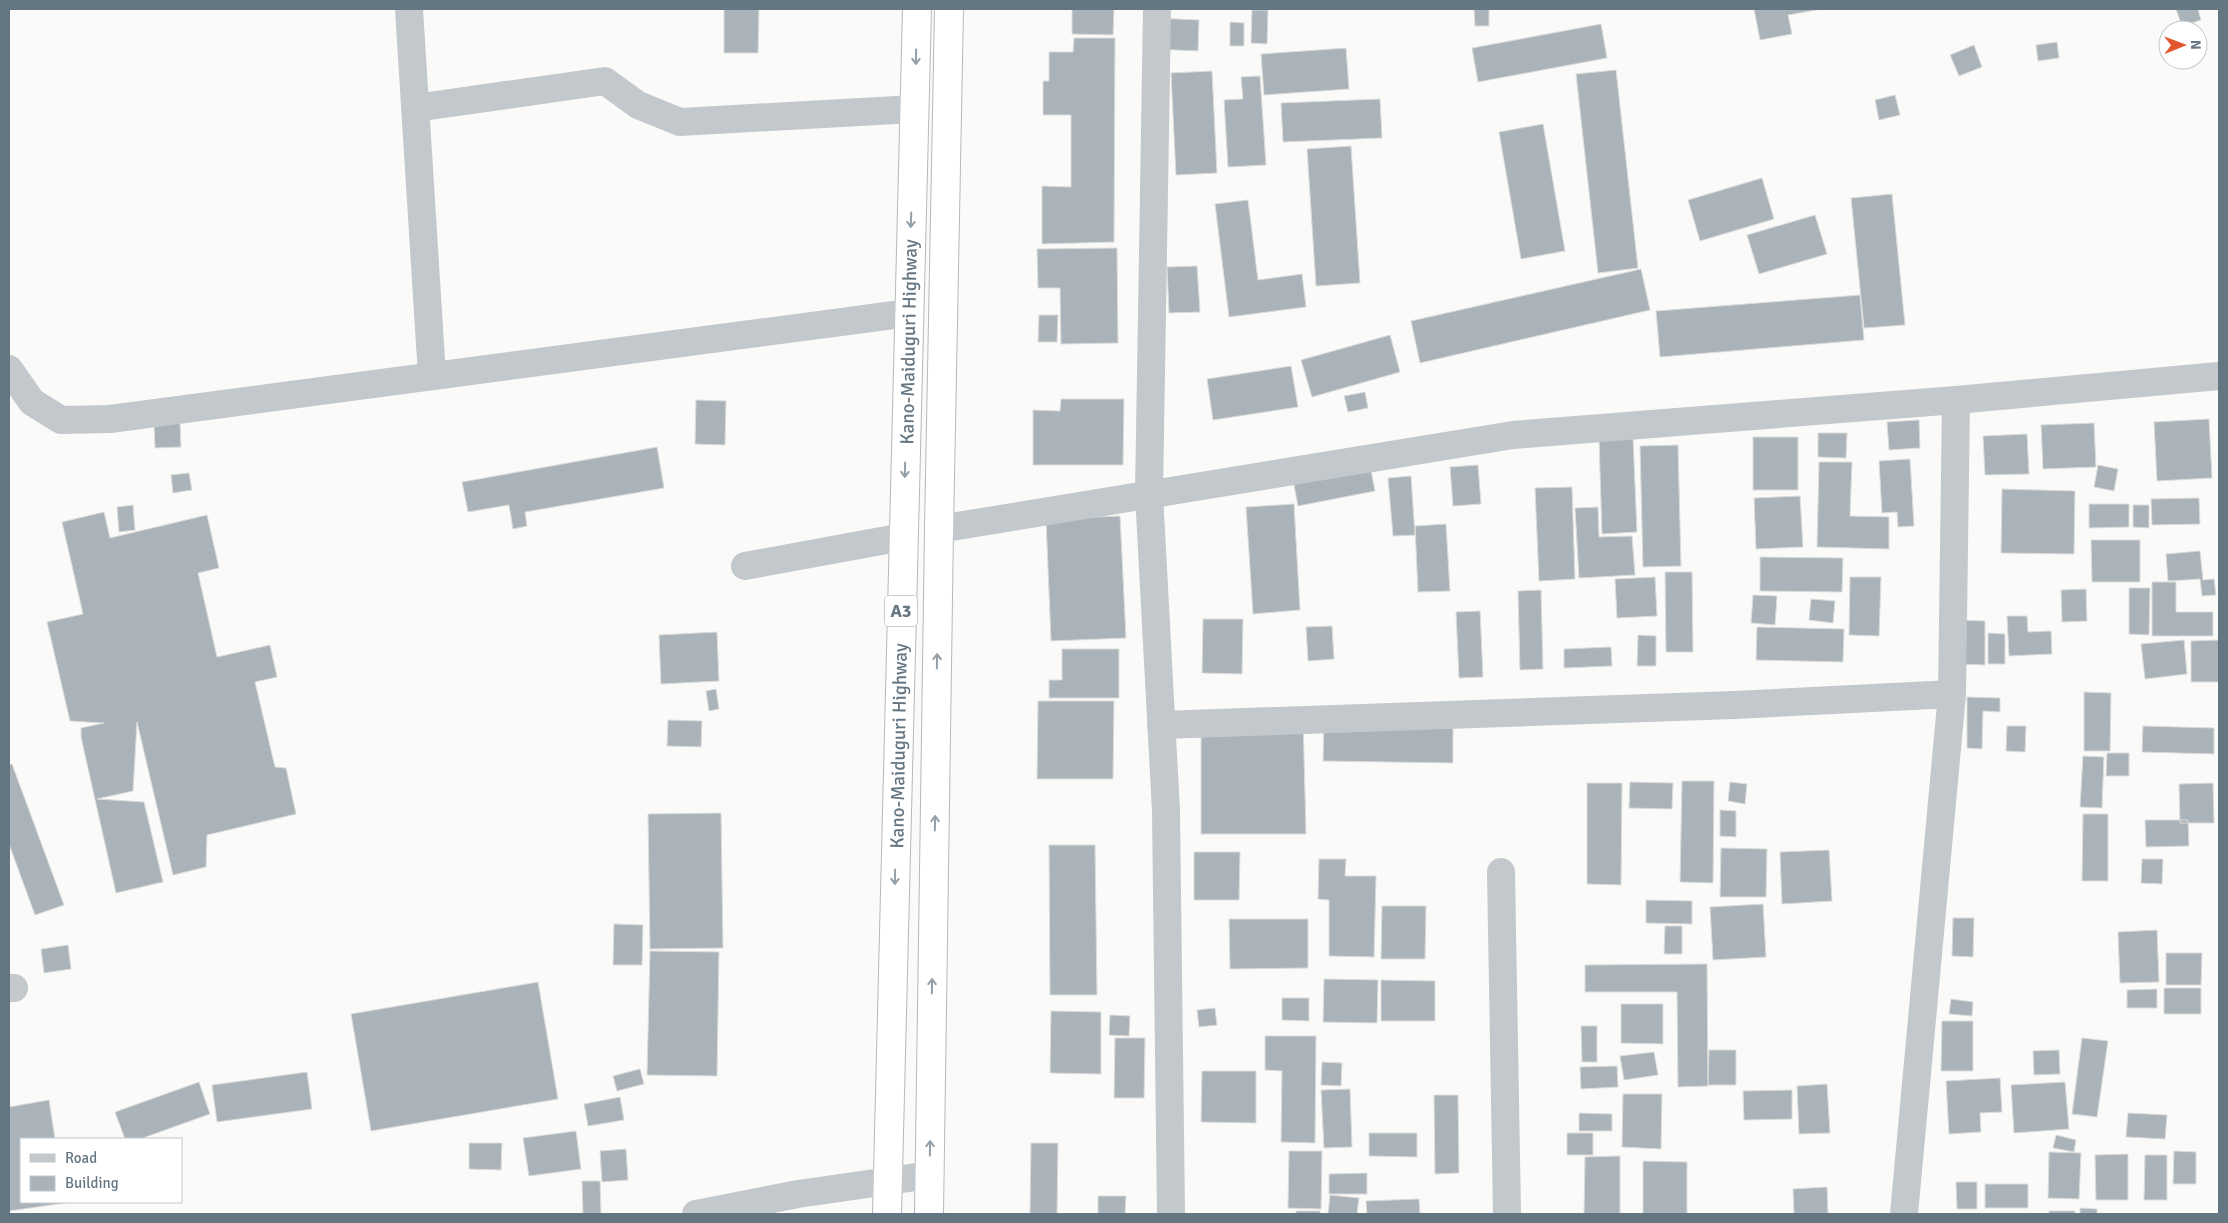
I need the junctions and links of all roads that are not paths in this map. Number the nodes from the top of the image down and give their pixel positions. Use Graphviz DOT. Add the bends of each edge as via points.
graph roads {
  1 [pos="409,9"];
  2 [pos="917,9"];
  3 [pos="949,9"];
  4 [pos="1157,9"];
  5 [pos="414,108"];
  6 [pos="914,109"];
  7 [pos="909,313"];
  8 [pos="9,369"];
  9 [pos="432,376"];
  10 [pos="2219,376"];
  11 [pos="1956,400"];
  12 [pos="1149,494"];
  13 [pos="938,528"];
  14 [pos="903,537"];
  15 [pos="745,566"];
  16 [pos="1952,694"];
  17 [pos="1161,725"];
  18 [pos="1501,872"];
  19 [pos="930,1175"];
  20 [pos="888,1180"];
  21 [pos="696,1214"];
  22 [pos="887,1214"];
  23 [pos="929,1214"];
  24 [pos="1171,1214"];
  25 [pos="1507,1214"];
  26 [pos="1904,1214"];
  1 -- 5 [label="street"];
  2 -- 6 [label="highway, Kano-Maiduguri Highway / A3, one-way"];
  3 -- 13 [label="highway, Kano-Maiduguri Highway / A3"];
  4 -- 12 [label="street"];
  5 -- 6 [label="street" via="605,81 638,105 680,122"];
  5 -- 9 [label="street"];
  6 -- 7 [label="highway, Kano-Maiduguri Highway / A3, one-way"];
  7 -- 9 [label="street"];
  7 -- 14 [label="highway, Kano-Maiduguri Highway / A3, one-way"];
  8 -- 9 [label="street" via="32,402 61,420 110,419"];
  10 -- 11 [label="street"];
  11 -- 12 [label="street" via="1513,435"];
  11 -- 16 [label="street"];
  12 -- 13 [label="street"];
  12 -- 17 [label="street"];
  19 -- 13 [label="highway, Kano-Maiduguri Highway / A3, one-way"];
  14 -- 15 [label="street"];
  14 -- 20 [label="highway, Kano-Maiduguri Highway / A3, one-way"];
  16 -- 17 [label="street"];
  16 -- 26 [label="street"];
  17 -- 24 [label="street" via="1166,811"];
  18 -- 25 [label="street"];
  19 -- 20 [label="street"];
  19 -- 23 [label="highway, Kano-Maiduguri Highway / A3"];
  20 -- 21 [label="street"];
  20 -- 22 [label="highway, Kano-Maiduguri Highway / A3"];
}
